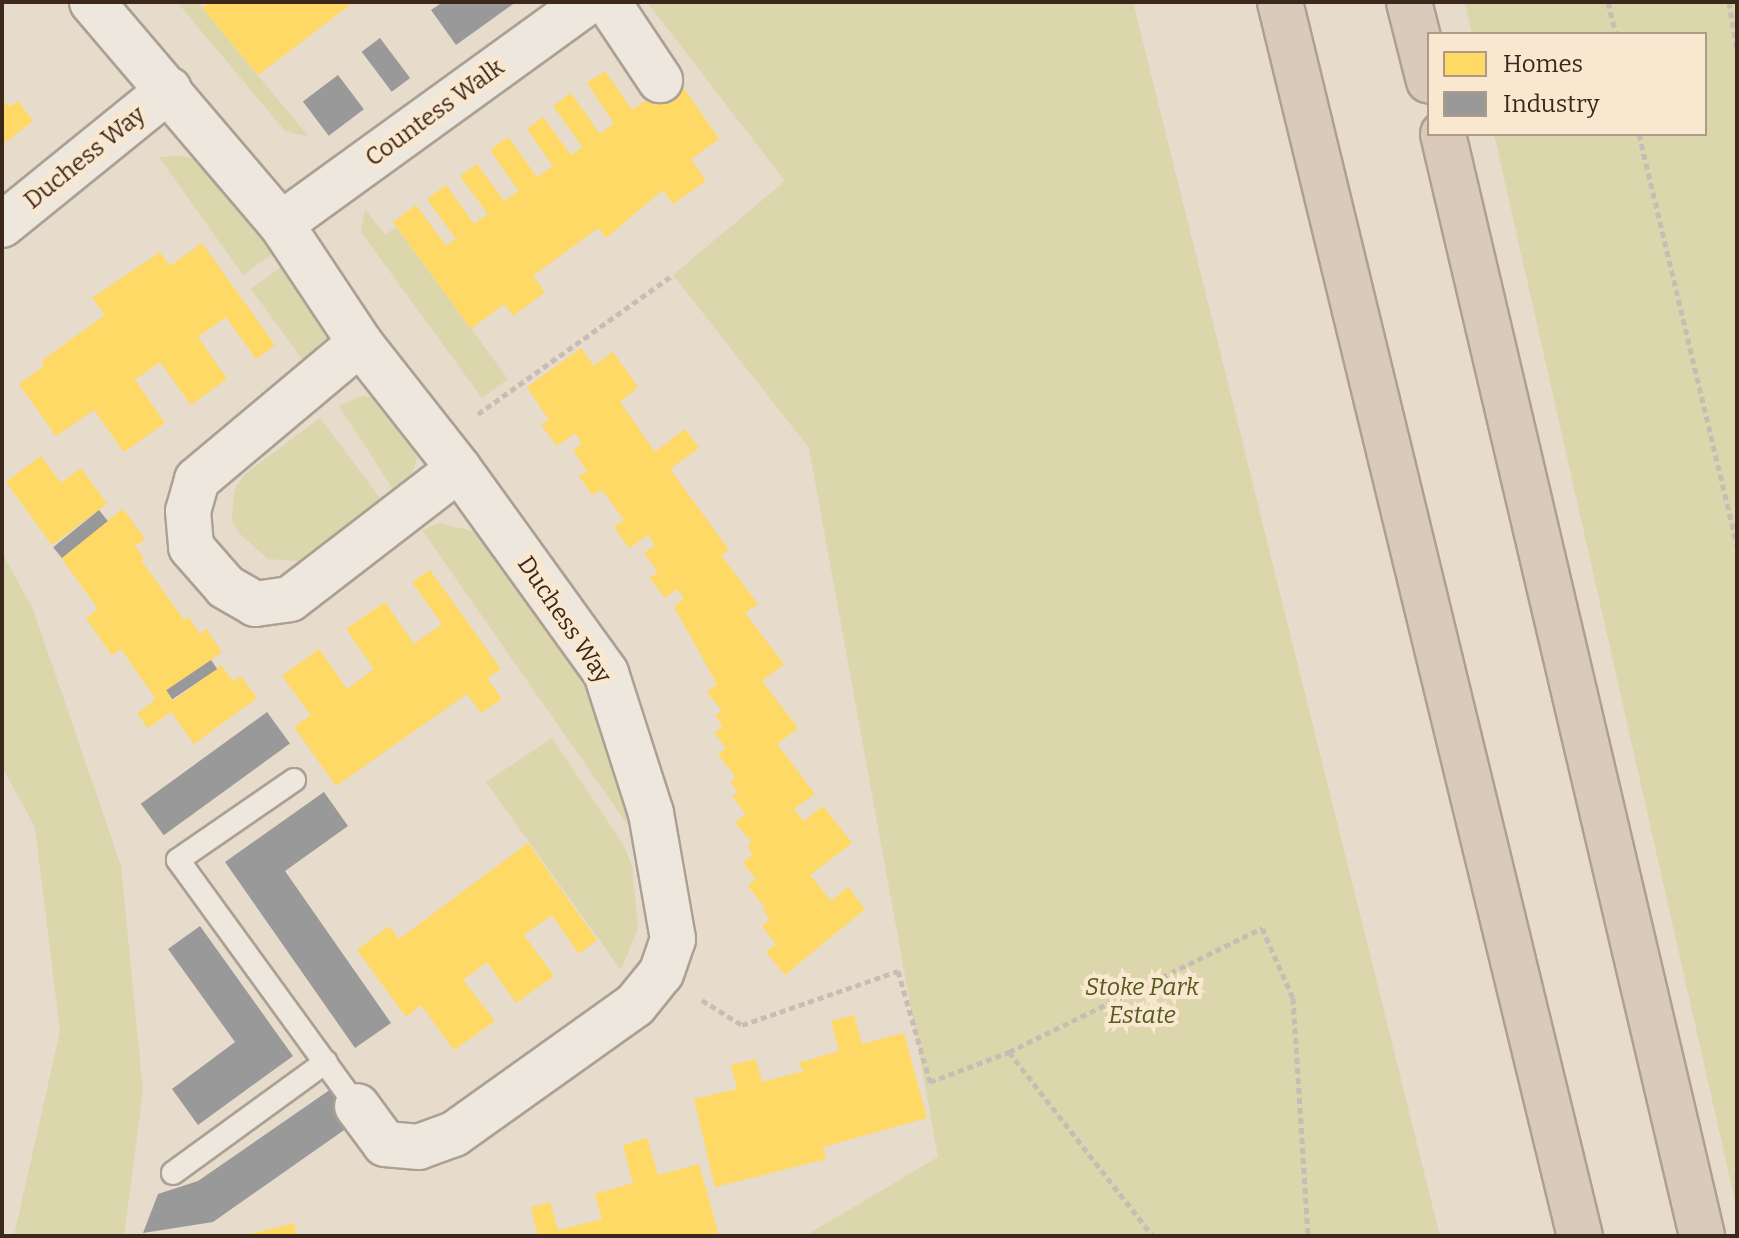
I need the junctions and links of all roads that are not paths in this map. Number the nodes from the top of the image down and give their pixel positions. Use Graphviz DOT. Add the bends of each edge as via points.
graph roads {
  1 [pos="92,2"];
  2 [pos="588,2"];
  3 [pos="608,2"];
  4 [pos="1280,2"];
  5 [pos="1409,2"];
  6 [pos="1427,73"];
  7 [pos="660,80"];
  8 [pos="169,90"];
  9 [pos="1443,136"];
  10 [pos="281,224"];
  11 [pos="2,225"];
  12 [pos="360,343"];
  13 [pos="449,456"];
  14 [pos="294,780"];
  15 [pos="326,1062"];
  16 [pos="357,1106"];
  17 [pos="173,1173"];
  18 [pos="1580,1236"];
  19 [pos="1702,1236"];
  1 -- 8 [label="street, Duchess Way"];
  2 -- 10 [label="street, Countess Walk"];
  3 -- 7 [label="street"];
  4 -- 18 [label="highway"];
  5 -- 6 [label="highway"];
  8 -- 10 [label="street, Duchess Way"];
  8 -- 11 [label="street, Duchess Way"];
  9 -- 19 [label="highway"];
  10 -- 12 [label="street, Duchess Way"];
  12 -- 13 [label="street, Duchess Way"];
  12 -- 13 [label="street" via="197,480 188,511 191,547 226,587 255,604 290,599"];
  13 -- 16 [label="street, Duchess Way" via="606,673 651,813 673,939 661,973 635,1005 454,1134 419,1147 385,1144"];
  14 -- 15 [label="lane" via="178,860"];
  15 -- 16 [label="lane"];
  15 -- 17 [label="lane"];
}
